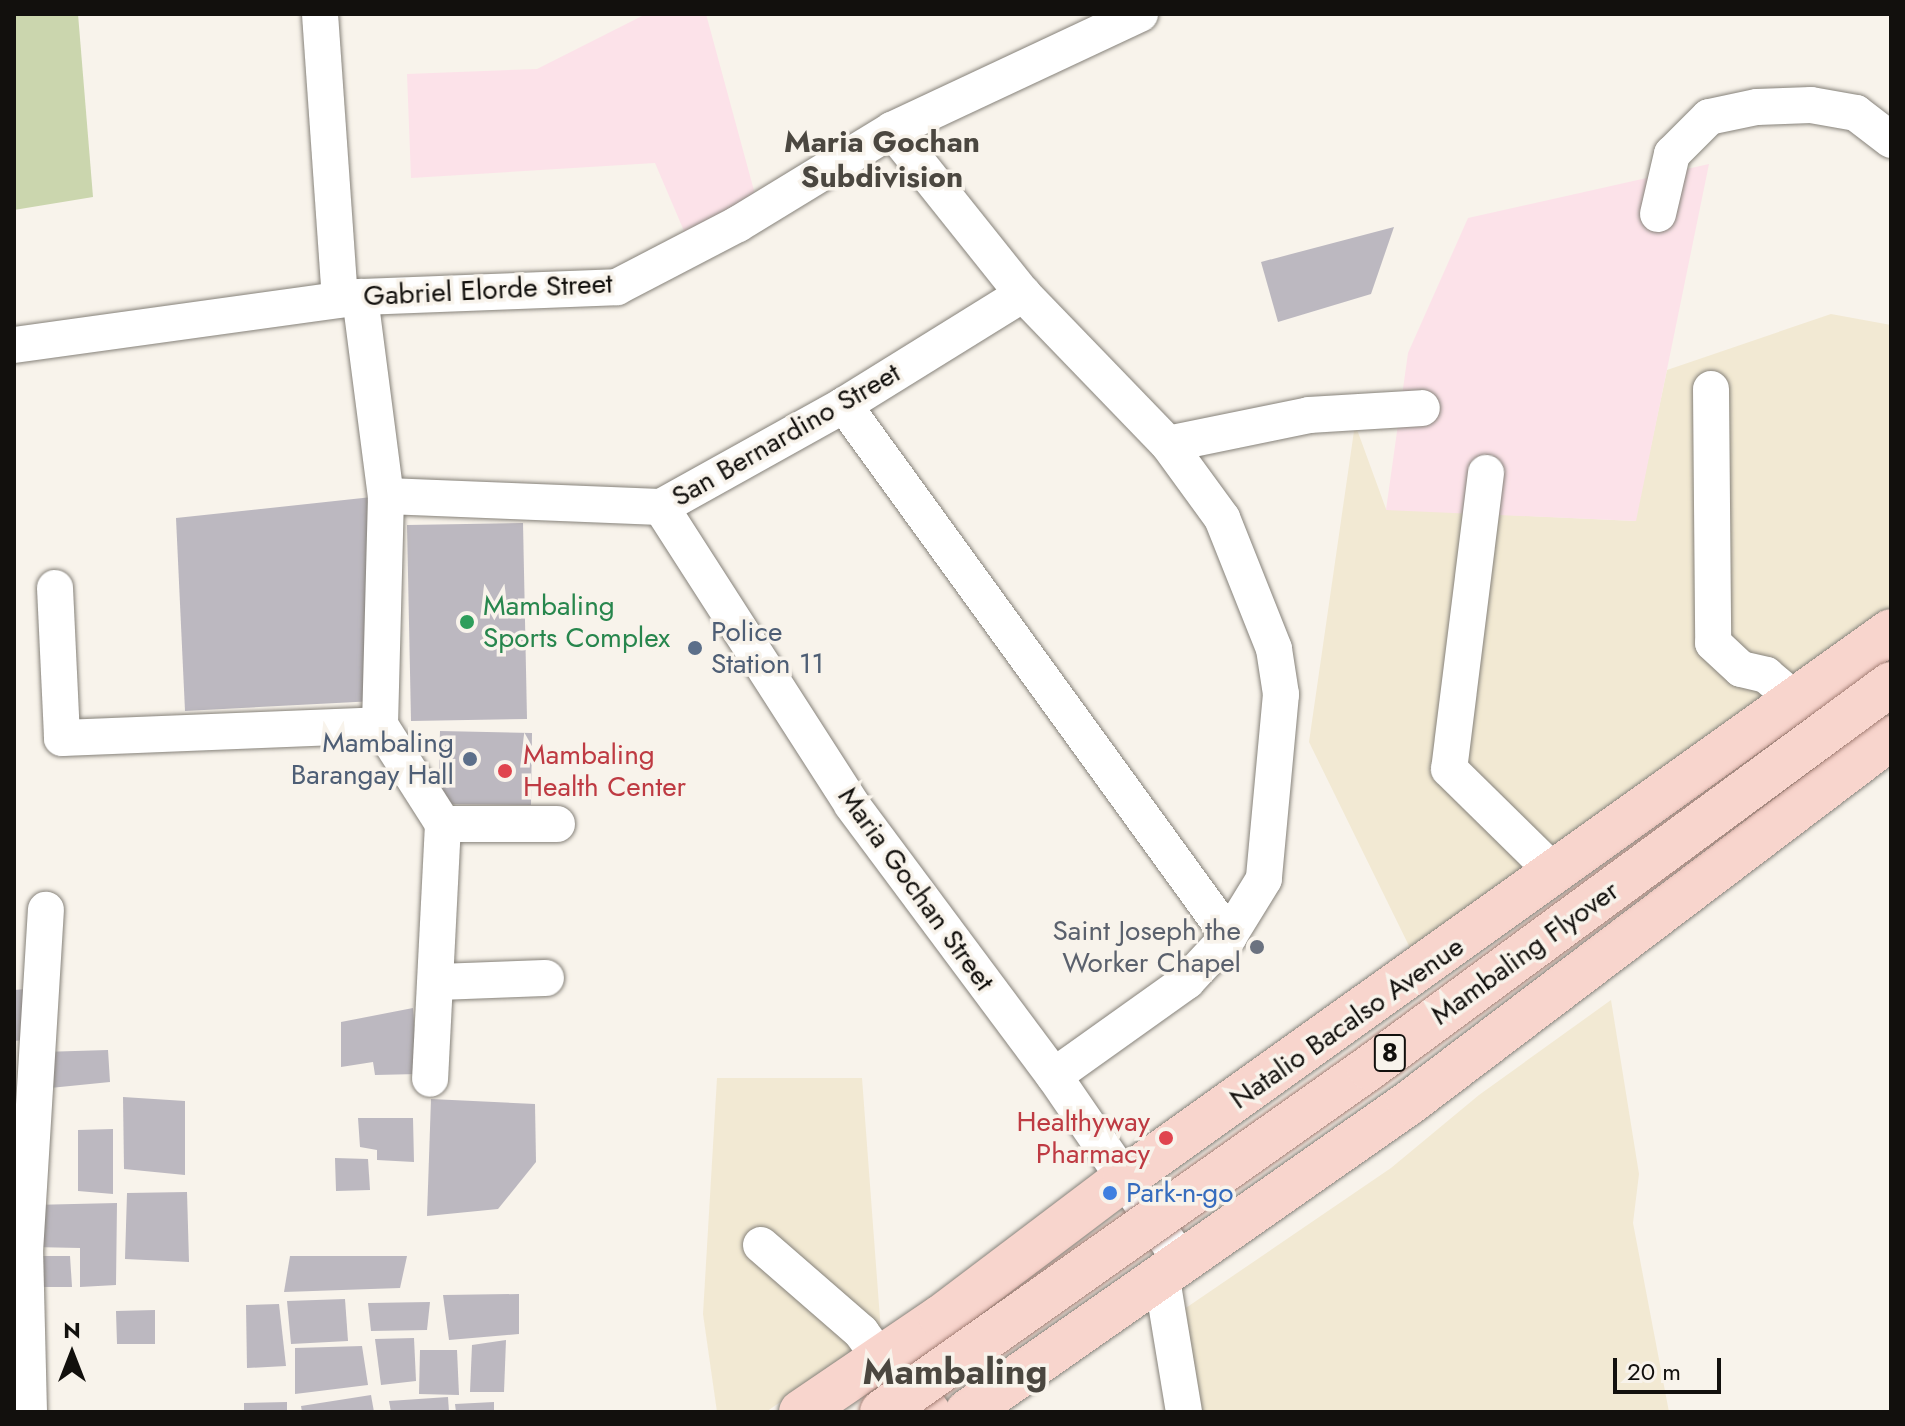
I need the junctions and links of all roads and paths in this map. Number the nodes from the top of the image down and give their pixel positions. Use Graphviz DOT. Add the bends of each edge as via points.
graph roads {
  1 [pos="320,14"];
  2 [pos="1140,14"];
  3 [pos="892,130"];
  4 [pos="1891,140"];
  5 [pos="1658,214"];
  6 [pos="1023,294"];
  7 [pos="350,298"];
  8 [pos="14,345"];
  9 [pos="1711,389"];
  10 [pos="844,405"];
  11 [pos="1422,408"];
  12 [pos="1168,444"];
  13 [pos="1486,473"];
  14 [pos="386,496"];
  15 [pos="661,507"];
  16 [pos="55,588"];
  17 [pos="1891,631"];
  18 [pos="1891,684"];
  19 [pos="1795,699"];
  20 [pos="380,725"];
  21 [pos="1889,745"];
  22 [pos="443,824"];
  23 [pos="557,824"];
  24 [pos="1555,873"];
  25 [pos="46,910"];
  26 [pos="1229,936"];
  27 [pos="546,978"];
  28 [pos="437,982"];
  29 [pos="1054,1076"];
  30 [pos="430,1079"];
  31 [pos="1125,1178"];
  32 [pos="761,1245"];
  33 [pos="1172,1271"];
  34 [pos="941,1317"];
  35 [pos="880,1358"];
  36 [pos="991,1405"];
  37 [pos="29,1412"];
  38 [pos="801,1412"];
  39 [pos="882,1412"];
  40 [pos="928,1412"];
  41 [pos="1184,1412"];
  1 -- 7 [label="street"];
  2 -- 3 [label="street, Gabriel Elorde Street"];
  3 -- 6 [label="street"];
  3 -- 7 [label="street, Gabriel Elorde Street" via="738,224 617,287"];
  4 -- 5 [label="street" via="1856,113 1811,105 1757,107 1709,117 1672,154"];
  6 -- 10 [label="street, San Bernardino Street"];
  6 -- 12 [label="street"];
  7 -- 8 [label="street, Gabriel Elorde Street"];
  7 -- 14 [label="street"];
  9 -- 19 [label="street" via="1713,643 1741,669 1766,675"];
  10 -- 15 [label="street, San Bernardino Street"];
  10 -- 26 [label="street"];
  11 -- 12 [label="street" via="1309,415"];
  12 -- 26 [label="street" via="1222,518 1243,559 1274,649 1281,694 1264,879"];
  13 -- 24 [label="street" via="1449,769"];
  14 -- 15 [label="street, San Bernardino Street"];
  14 -- 20 [label="street"];
  15 -- 29 [label="street, Maria Gochan Street" via="852,805"];
  16 -- 20 [label="street" via="62,738"];
  17 -- 19 [label="main road, Natalio Bacalso Avenue / 8"];
  18 -- 39 [label="main road, Mambaling Flyover / 8, bridge" via="1369,1068"];
  19 -- 24 [label="main road, Natalio Bacalso Avenue / 8"];
  20 -- 22 [label="street"];
  21 -- 33 [label="main road, 8" via="1409,1103"];
  22 -- 23 [label="street"];
  22 -- 28 [label="street"];
  24 -- 31 [label="main road, Natalio Bacalso Avenue / 8"];
  25 -- 37 [label="street" via="25,1252"];
  26 -- 29 [label="street" via="1187,981"];
  27 -- 28 [label="street"];
  28 -- 30 [label="street"];
  29 -- 31 [label="street, Maria Gochan Street"];
  31 -- 33 [label="street, Maria Gochan Street"];
  31 -- 34 [label="main road, Natalio Bacalso Avenue / 8"];
  32 -- 35 [label="street" via="861,1332"];
  33 -- 36 [label="main road, 8"];
  33 -- 41 [label="street"];
  34 -- 35 [label="main road, Natalio Bacalso Avenue / 8"];
  34 -- 36 [label="main road"];
  35 -- 38 [label="main road, Natalio Bacalso Avenue / 8"];
  35 -- 40 [label="main road"];
}
